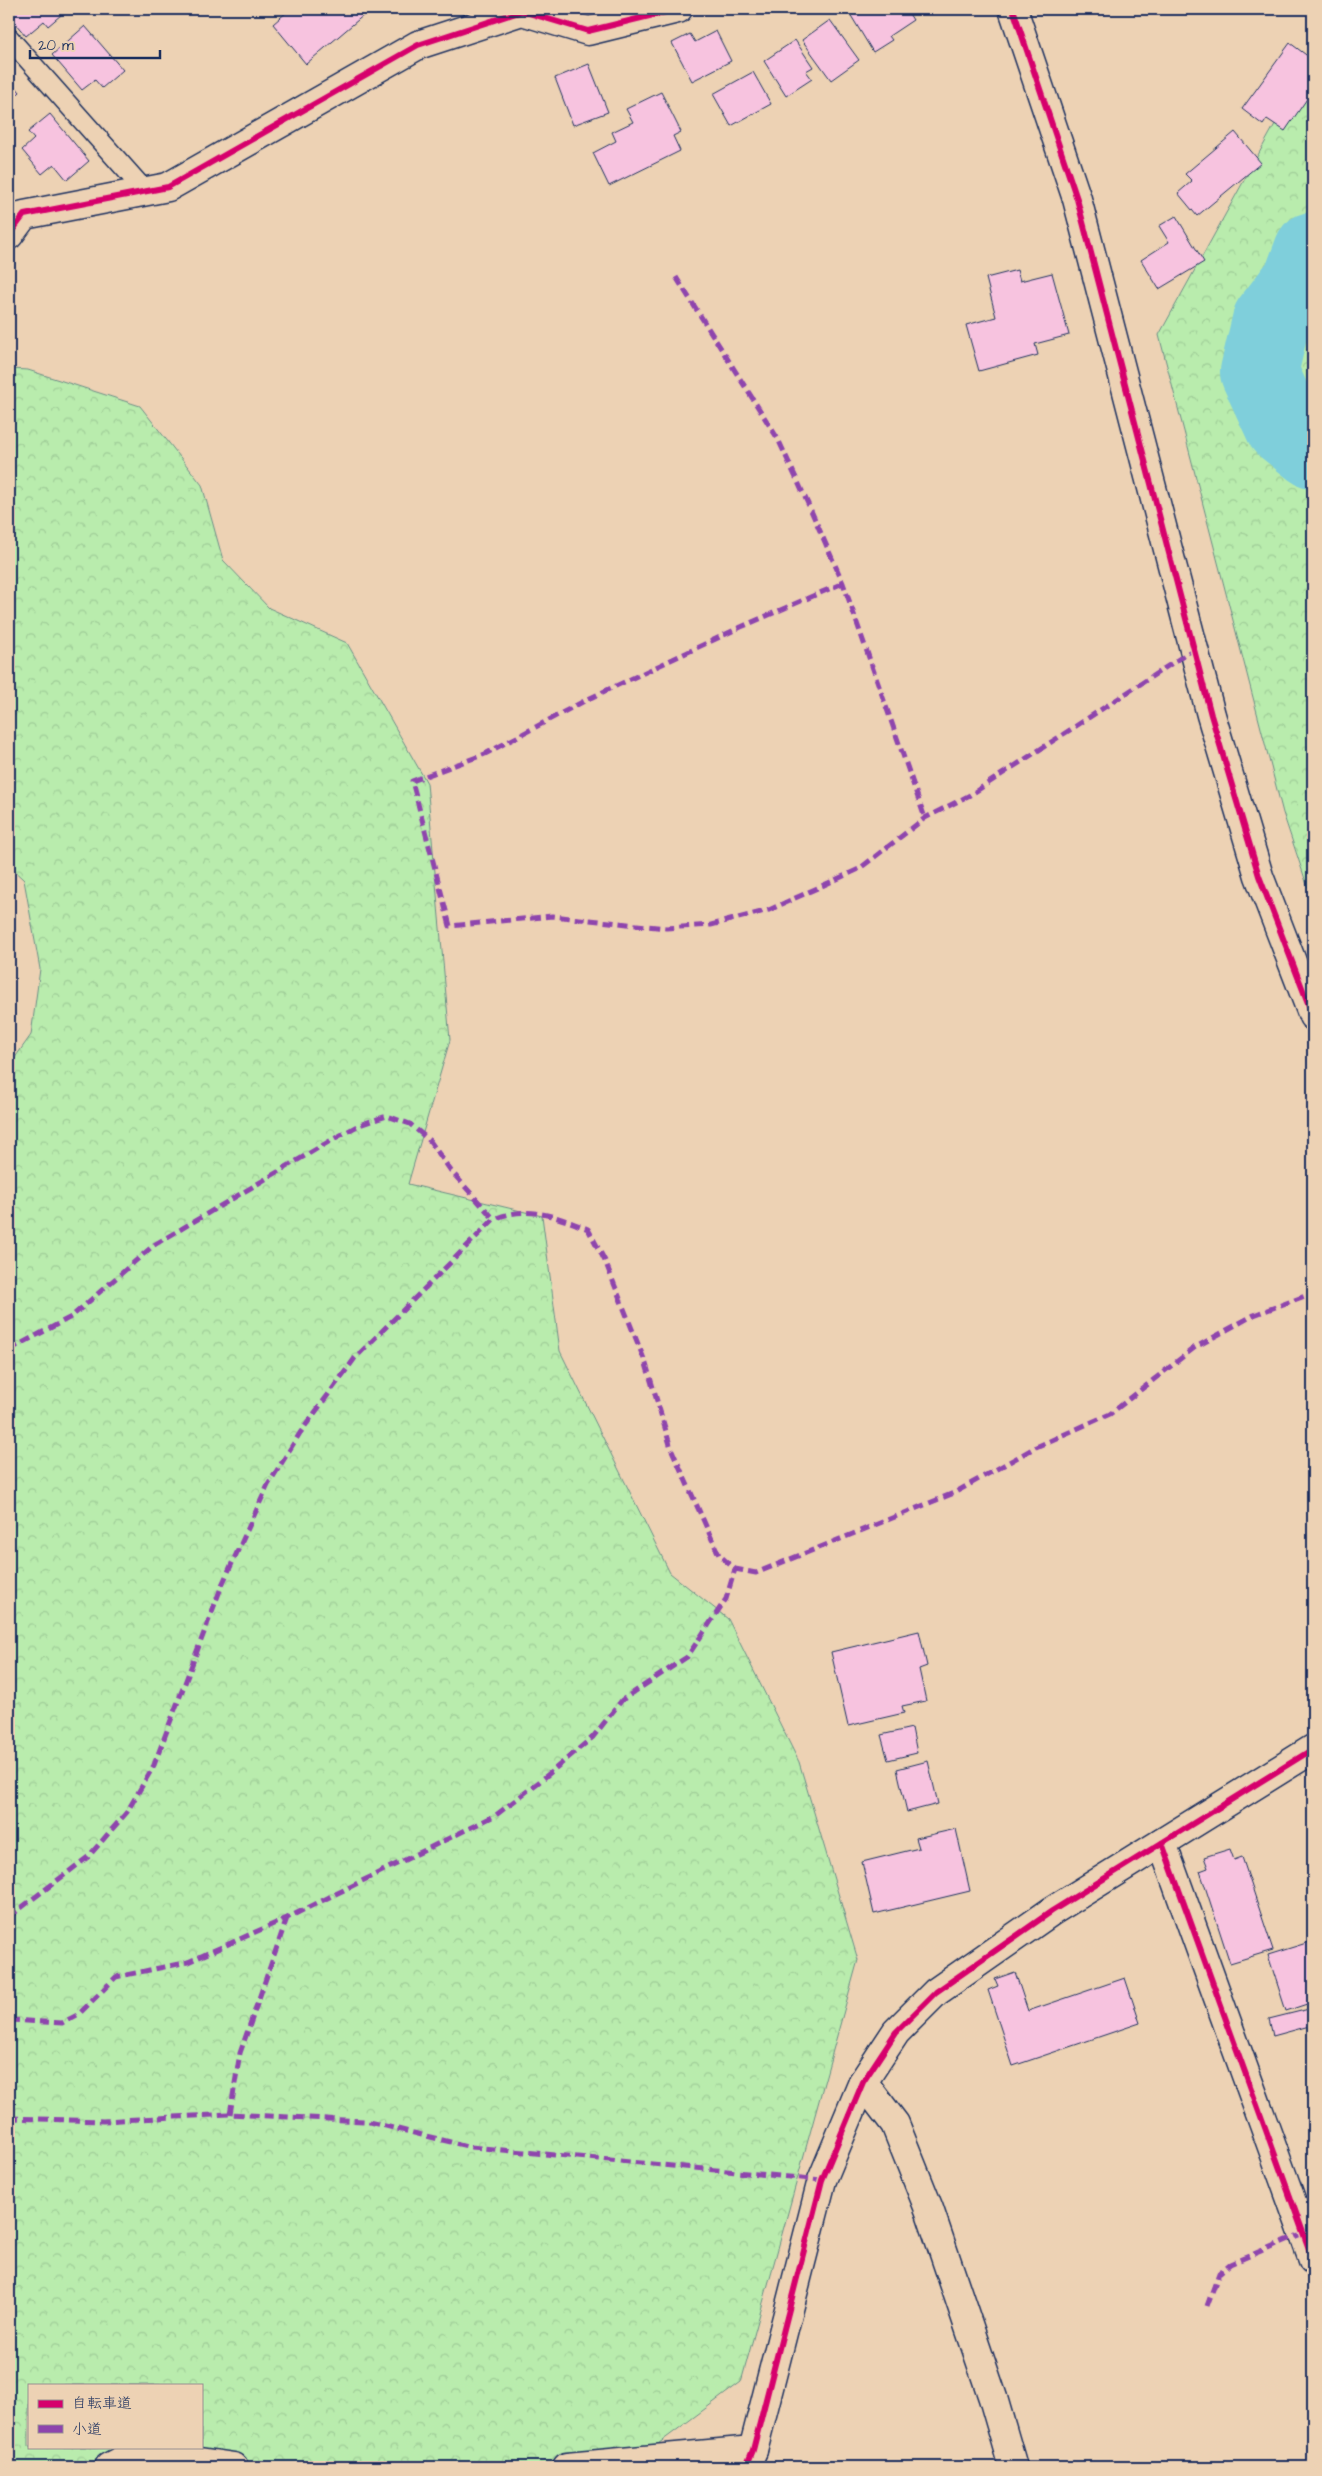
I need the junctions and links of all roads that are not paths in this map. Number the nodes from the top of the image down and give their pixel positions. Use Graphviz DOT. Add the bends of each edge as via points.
graph roads {
  1 [pos="678,9"];
  2 [pos="1013,9"];
  3 [pos="9,38"];
  4 [pos="145,191"];
  5 [pos="9,235"];
  6 [pos="1313,1016"];
  7 [pos="1313,1749"];
  8 [pos="1162,1843"];
  9 [pos="863,2082"];
  10 [pos="1313,2260"];
  11 [pos="749,2458"];
  12 [pos="109,2467"];
  13 [pos="234,2467"];
  14 [pos="567,2467"];
  15 [pos="1013,2467"];
  1 -- 4 [label="street" via="588,32 522,11 418,45 168,187"];
  2 -- 6 [label="street" via="1077,199 1211,715 1259,876"];
  3 -- 4 [label="lane"];
  4 -- 5 [label="street" via="24,215"];
  7 -- 8 [label="street"];
  8 -- 9 [label="street" via="1052,1912 936,1992 896,2032"];
  8 -- 10 [label="street"];
  9 -- 11 [label="street" via="822,2180"];
  9 -- 15 [label="street" via="895,2124 929,2209"];
  11 -- 14 [label="street"];
  12 -- 13 [label="street" via="128,2457 179,2459"];
}
